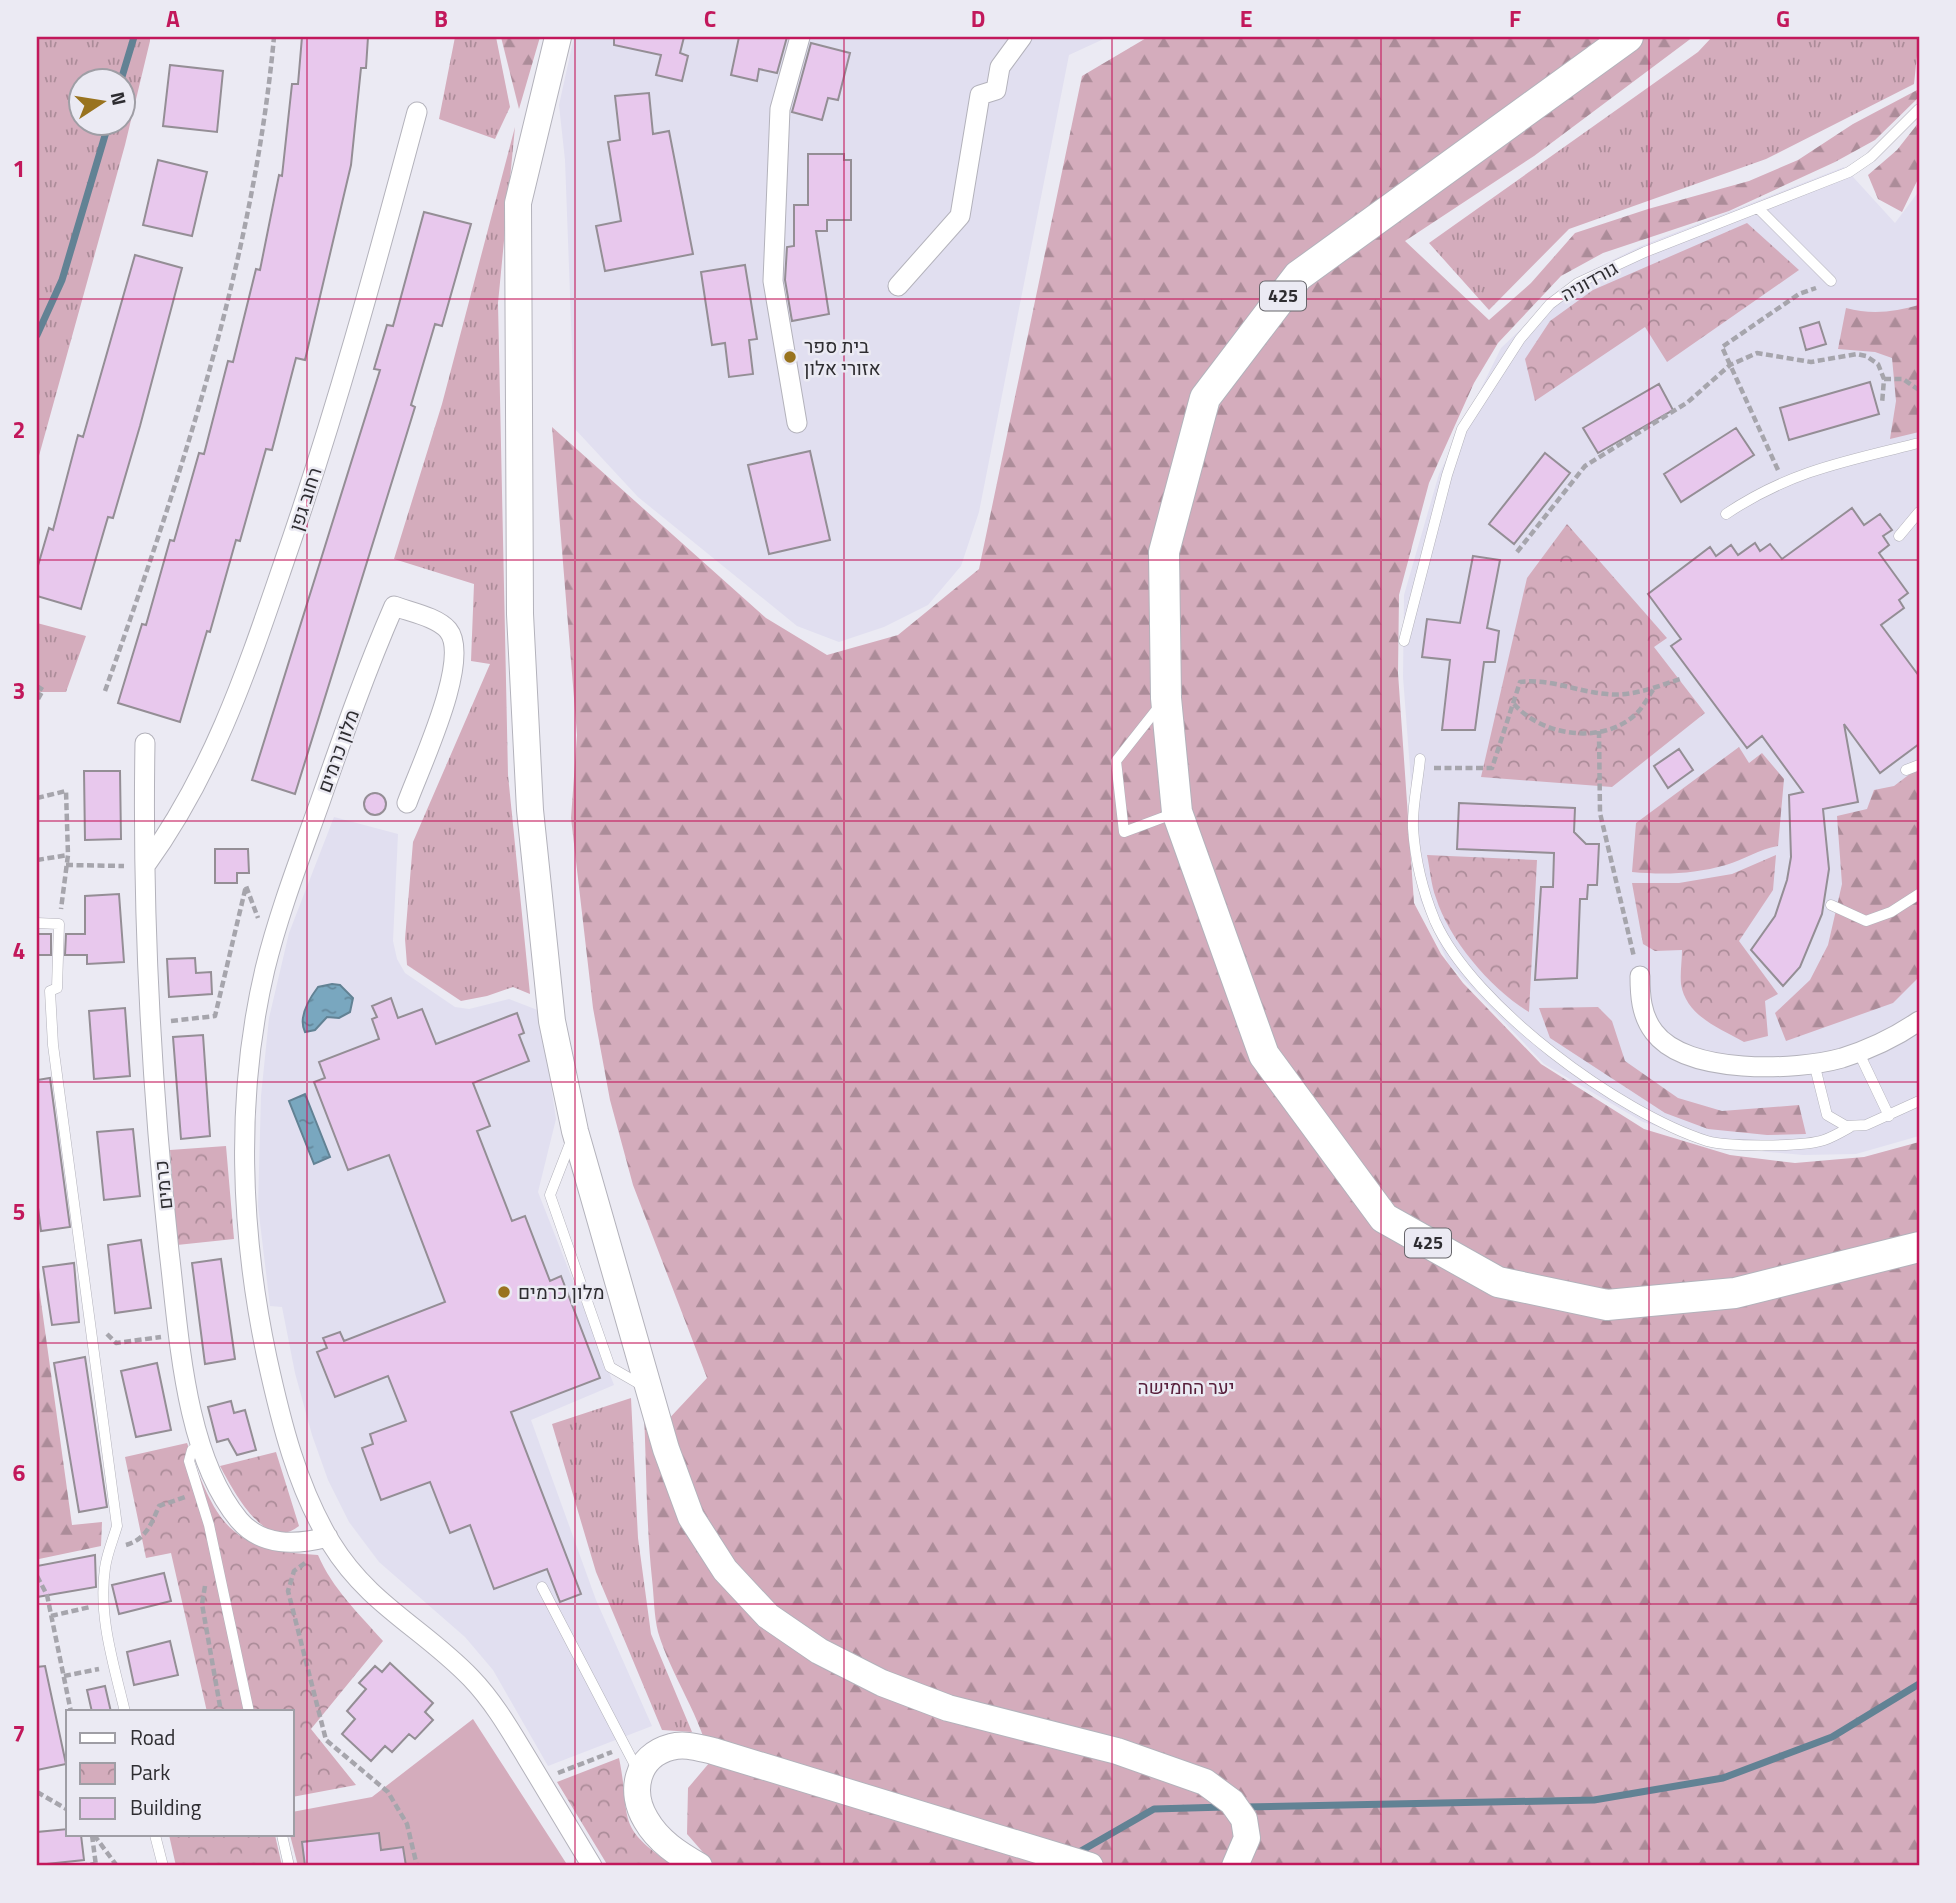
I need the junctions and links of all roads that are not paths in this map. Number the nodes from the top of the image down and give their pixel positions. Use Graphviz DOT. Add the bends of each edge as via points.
graph roads {
  1 [pos="558,37"];
  2 [pos="800,37"];
  3 [pos="1022,37"];
  4 [pos="1628,37"];
  5 [pos="1919,108"];
  6 [pos="416,112"];
  7 [pos="1758,208"];
  8 [pos="1831,281"];
  9 [pos="898,286"];
  10 [pos="797,423"];
  11 [pos="1919,443"];
  12 [pos="1919,512"];
  13 [pos="1726,514"];
  14 [pos="1899,536"];
  15 [pos="1404,641"];
  16 [pos="1166,698"];
  17 [pos="145,743"];
  18 [pos="1420,764"];
  19 [pos="1919,765"];
  20 [pos="1906,770"];
  21 [pos="407,803"];
  22 [pos="1177,812"];
  23 [pos="145,866"];
  24 [pos="1919,894"];
  25 [pos="1831,905"];
  26 [pos="37,923"];
  27 [pos="1640,976"];
  28 [pos="1919,1021"];
  29 [pos="1858,1051"];
  30 [pos="1814,1063"];
  31 [pos="1919,1101"];
  32 [pos="1889,1116"];
  33 [pos="1852,1126"];
  34 [pos="575,1131"];
  35 [pos="1919,1247"];
  36 [pos="648,1389"];
  37 [pos="202,1446"];
  38 [pos="329,1541"];
  39 [pos="542,1587"];
  40 [pos="125,1710"];
  41 [pos="249,1710"];
  42 [pos="639,1772"];
  43 [pos="155,1836"];
  44 [pos="282,1836"];
  45 [pos="163,1866"];
  46 [pos="289,1866"];
  47 [pos="592,1866"];
  48 [pos="698,1866"];
  49 [pos="1090,1866"];
  50 [pos="1235,1866"];
  1 -- 34 [label="main road" via="517,203 520,614 530,810 552,1021"];
  2 -- 10 [label="street" via="780,109 773,281"];
  3 -- 9 [label="street" via="1000,67 996,90 980,95 960,216"];
  4 -- 16 [label="main road, 425" via="1298,276 1205,398 1164,551"];
  5 -- 7 [label="lane, גורדוניה" via="1871,157 1849,172"];
  6 -- 23 [label="street, רחוב גפן" via="353,348 249,664 200,782"];
  7 -- 8 [label="lane"];
  7 -- 15 [label="lane, גורדוניה" via="1578,283 1550,304 1520,339 1484,391 1453,451"];
  11 -- 13 [label="lane" via="1811,470"];
  12 -- 14 [label="lane"];
  16 -- 22 [label="main road, 425"];
  16 -- 22 [label="lane" via="1116,761 1125,832"];
  17 -- 23 [label="street, כרמים"];
  18 -- 33 [label="lane" via="1413,827 1421,883 1436,923 1462,964 1512,1021 1569,1065 1654,1118 1709,1142 1776,1145 1822,1141"];
  19 -- 20 [label="lane"];
  21 -- 38 [label="street, מלון כרמים" via="450,685 455,647 443,625 394,606 359,691 277,927 259,998 247,1089 249,1239 260,1321 300,1479"];
  22 -- 35 [label="main road, 425" via="1264,1055 1384,1218 1497,1282 1607,1306 1735,1293"];
  23 -- 37 [label="street, כרמים" via="150,1024 163,1193 179,1334"];
  24 -- 25 [label="lane" via="1866,921"];
  26 -- 40 [label="lane" via="60,924 57,988 50,991 53,1045 117,1526 105,1568 104,1604"];
  27 -- 30 [label="street" via="1640,998 1654,1033 1689,1055 1724,1064 1769,1067"];
  28 -- 29 [label="street"];
  29 -- 30 [label="street"];
  29 -- 32 [label="lane"];
  30 -- 33 [label="lane" via="1827,1115"];
  31 -- 32 [label="lane"];
  32 -- 33 [label="lane"];
  34 -- 36 [label="main road"];
  34 -- 36 [label="lane" via="550,1195 610,1367"];
  36 -- 50 [label="main road" via="691,1517 725,1570 768,1616 819,1651 937,1704 1108,1749 1205,1782 1232,1802 1244,1819 1247,1838"];
  37 -- 38 [label="street, כרמים" via="223,1496 248,1528 281,1542"];
  37 -- 41 [label="lane" via="189,1454"];
  38 -- 47 [label="street, מלון כרמים" via="372,1597 480,1688"];
  39 -- 42 [label="lane"];
  42 -- 48 [label="main road" via="636,1787 646,1820 677,1854"];
  42 -- 49 [label="main road" via="657,1751 692,1746"];
  43 -- 45 [label="lane"];
  44 -- 46 [label="lane"];
}
